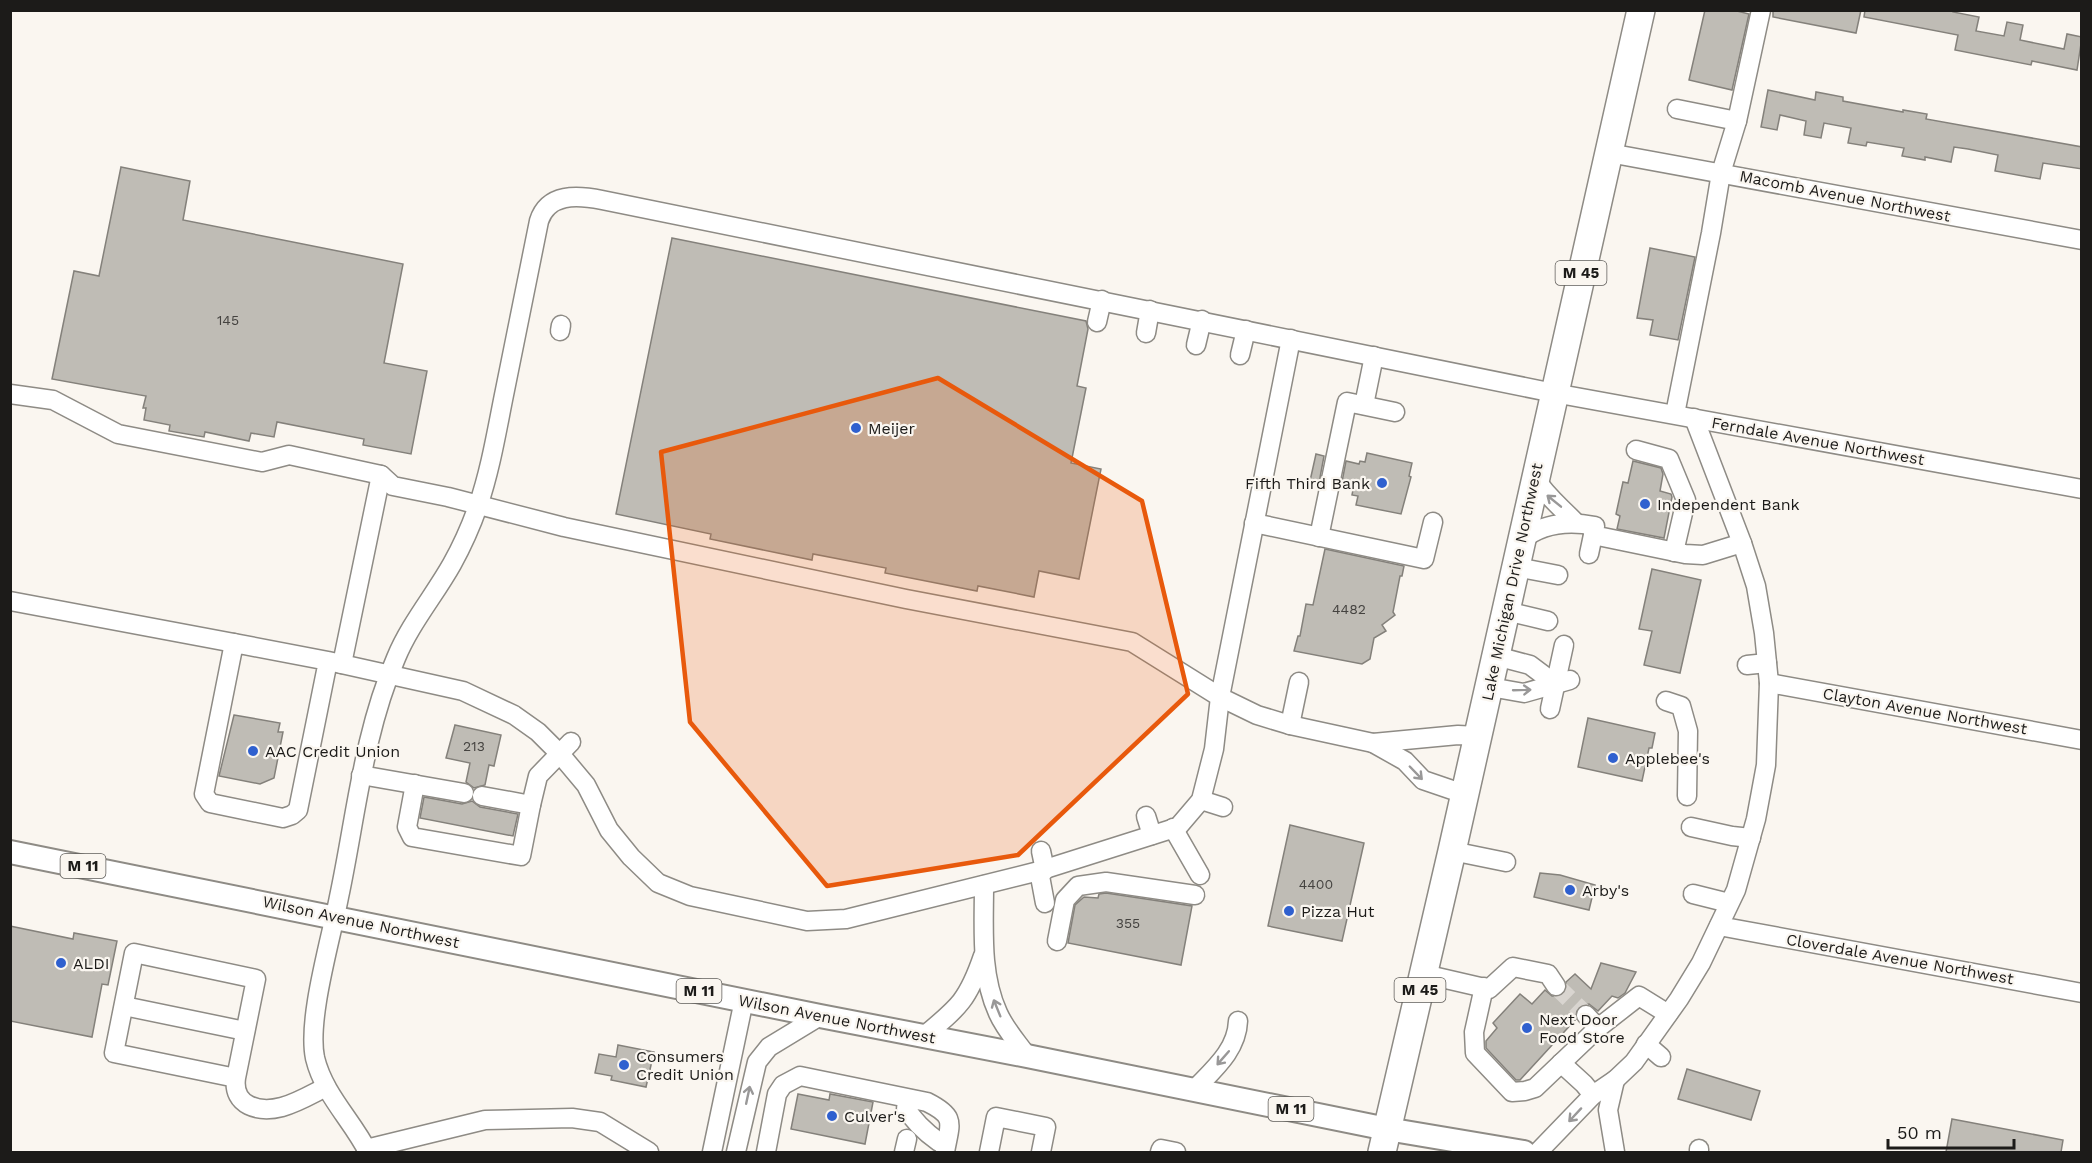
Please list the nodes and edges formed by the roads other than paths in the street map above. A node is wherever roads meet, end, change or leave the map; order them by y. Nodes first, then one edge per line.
1 (1641, 10) edge
2 (1761, 10) edge
3 (1677, 109) dead end
4 (1737, 121) junction
5 (1609, 153) junction
6 (1721, 173) junction
7 (2082, 240) edge
8 (1102, 300) junction
9 (1150, 310) junction
10 (1202, 320) junction
11 (1097, 322) dead end
12 (1246, 330) junction
13 (1146, 333) dead end
14 (1291, 339) junction
15 (1196, 345) dead end
16 (1240, 355) dead end
17 (1374, 356) junction
18 (1554, 393) junction
19 (10, 394) edge
20 (1364, 405) junction
21 (1395, 412) dead end
22 (1675, 414) junction
23 (1694, 418) junction
24 (1636, 450) dead end
25 (381, 475) junction
26 (1535, 478) junction
27 (2082, 489) edge
28 (478, 505) junction
29 (1433, 522) dead end
30 (1575, 522) junction
31 (1254, 523) junction
32 (1596, 524) junction
33 (1310, 539) junction
34 (1742, 543) junction
35 (1674, 552) junction
36 (1518, 554) junction
37 (1589, 554) dead end
38 (1558, 575) dead end
39 (10, 600) edge
40 (1506, 611) junction
41 (1548, 621) dead end
42 (234, 643) junction
43 (1564, 645) dead end
44 (1496, 656) junction
45 (335, 662) junction
46 (1767, 663) junction
47 (1747, 665) dead end
48 (389, 674) junction
49 (1299, 682) dead end
50 (1562, 682) junction
51 (1769, 683) junction
52 (1490, 687) junction
53 (1220, 698) junction
54 (1666, 701) dead end
55 (1550, 709) dead end
56 (1290, 725) junction
57 (1478, 736) junction
58 (2082, 740) edge
59 (1373, 742) junction
60 (565, 748) junction
61 (361, 775) junction
62 (415, 784) junction
63 (464, 793) dead end
64 (1464, 794) junction
65 (483, 796) dead end
66 (1687, 796) dead end
67 (1201, 800) junction
68 (609, 804) dead end
69 (531, 805) junction
70 (1222, 807) dead end
71 (1146, 816) dead end
72 (606, 823) junction
73 (1691, 827) dead end
74 (1173, 828) junction
75 (1152, 835) junction
76 (1750, 838) junction
77 (1041, 851) dead end
78 (1452, 851) junction
79 (10, 852) edge
80 (1506, 862) dead end
81 (1042, 870) junction
82 (1200, 875) dead end
83 (984, 885) junction
84 (1693, 894) dead end
85 (1195, 895) dead end
86 (1046, 903) dead end
87 (1729, 903) junction
88 (335, 917) junction
89 (1719, 926) junction
90 (1057, 941) dead end
91 (984, 954) junction
92 (1424, 974) junction
93 (1556, 986) tunnel mouth
94 (1484, 987) junction
95 (2082, 993) edge
96 (744, 1000) junction
97 (124, 1006) junction
98 (1668, 1014) junction
99 (820, 1016) junction
100 (1238, 1021) dead end
101 (245, 1031) junction
102 (924, 1036) junction
103 (1646, 1044) junction
104 (1027, 1056) junction
105 (1660, 1057) dead end
106 (1561, 1063) junction
107 (236, 1078) junction
108 (1615, 1080) junction
109 (326, 1087) junction
110 (1195, 1089) junction
111 (1593, 1095) junction
112 (1385, 1141) edge
113 (940, 1149) edge
114 (367, 1151) edge
115 (649, 1152) edge
116 (712, 1152) edge
117 (736, 1152) edge
118 (766, 1152) edge
119 (778, 1152) edge
120 (988, 1152) edge
121 (1041, 1152) edge
122 (1160, 1152) edge
123 (1176, 1152) edge
124 (1524, 1152) edge
125 (1538, 1152) edge
126 (1615, 1152) edge

1 - 5 highway, Lake Michigan Drive Northwest / M 45
2 - 4 street
3 - 4 street
4 - 6 street
5 - 6 street, Macomb Avenue Northwest
5 - 18 highway, Lake Michigan Drive Northwest / M 45
6 - 7 street, Macomb Avenue Northwest
6 - 22 street
8 - 9 street, Ferndale Avenue Northwest
8 - 11 street
8 - 28 street, Ferndale Avenue Northwest
9 - 10 street, Ferndale Avenue Northwest
9 - 13 street
10 - 12 street, Ferndale Avenue Northwest
10 - 15 street
12 - 14 street, Ferndale Avenue Northwest
12 - 16 street
14 - 17 street, Ferndale Avenue Northwest
14 - 31 street
17 - 18 street, Ferndale Avenue Northwest
17 - 20 street
18 - 22 street, Ferndale Avenue Northwest
18 - 26 highway, Lake Michigan Drive Northwest / M 45
19 - 25 street
20 - 21 street
20 - 33 street
22 - 23 street, Ferndale Avenue Northwest
23 - 27 street, Ferndale Avenue Northwest
23 - 34 street
24 - 35 street
25 - 28 street
25 - 45 street
30 -> 26 street
26 - 36 highway, Lake Michigan Drive Northwest / M 45
28 - 48 street
28 - 53 street
29 - 33 street
30 - 32 street
30 - 36 street
31 - 33 street
31 - 53 street
32 - 35 street
32 - 37 street
34 - 35 street
34 - 46 street
36 - 38 street
36 - 40 highway, Lake Michigan Drive Northwest / M 45
39 - 42 street
40 - 41 street
40 - 44 highway, Lake Michigan Drive Northwest / M 45
42 - 45 street
42 - 45 street
43 - 50 street
44 - 50 street
44 - 52 highway, Lake Michigan Drive Northwest / M 45
45 - 48 street
46 - 47 street
46 - 51 street
48 - 60 street
48 - 61 street
49 - 56 street
52 -> 50 street
50 - 55 street
51 - 58 street, Clayton Avenue Northwest
51 - 76 street
52 - 57 highway, Lake Michigan Drive Northwest / M 45
53 - 56 street
53 - 67 street
54 - 66 street
56 - 59 street
57 - 59 street
57 - 64 highway, Lake Michigan Drive Northwest / M 45
59 -> 64 street
60 - 69 street
60 - 72 street
61 - 62 street
61 - 88 street
62 - 63 street
62 - 69 street
64 - 78 highway, Lake Michigan Drive Northwest / M 45
65 - 69 street
67 - 70 street
67 - 74 street
68 - 72 street
71 - 75 street
72 - 83 street
73 - 76 street
74 - 75 street
74 - 82 street
75 - 81 street
76 - 87 street
77 - 81 street
78 - 80 street
78 - 92 highway, Lake Michigan Drive Northwest / M 45
79 - 88 main road, Wilson Avenue Northwest / M 11
81 - 83 street
81 - 86 street
83 - 91 street
84 - 87 street
85 - 90 street
87 - 89 street
88 - 96 main road, Wilson Avenue Northwest / M 11
88 - 109 street
89 - 95 street, Cloverdale Avenue Northwest
89 - 98 street
91 - 102 street
104 -> 91 street
92 - 94 street
92 - 112 highway, Lake Michigan Drive Northwest / M 45
93 - 94 street
94 - 106 street
96 - 99 main road, Wilson Avenue Northwest / M 11
96 - 116 street
97 - 101 street
97 - 101 street
97 - 107 street
98 - 103 street
98 - 106 street
99 - 102 main road, Wilson Avenue Northwest / M 11
117 -> 99 street
100 -> 110 street
101 - 107 street
102 - 104 main road, Wilson Avenue Northwest / M 11
103 - 105 street
103 - 108 street
104 - 110 main road, Wilson Avenue Northwest / M 11
106 - 111 street
107 - 109 street
108 - 111 street
108 - 126 street
109 - 114 street
110 - 112 main road, Wilson Avenue Northwest / M 11
111 -> 125 street
112 - 124 main road, Wilson Avenue Northwest / M 11
113 - 118 street
113 - 119 street
114 - 115 street
120 - 121 street
122 - 123 street

